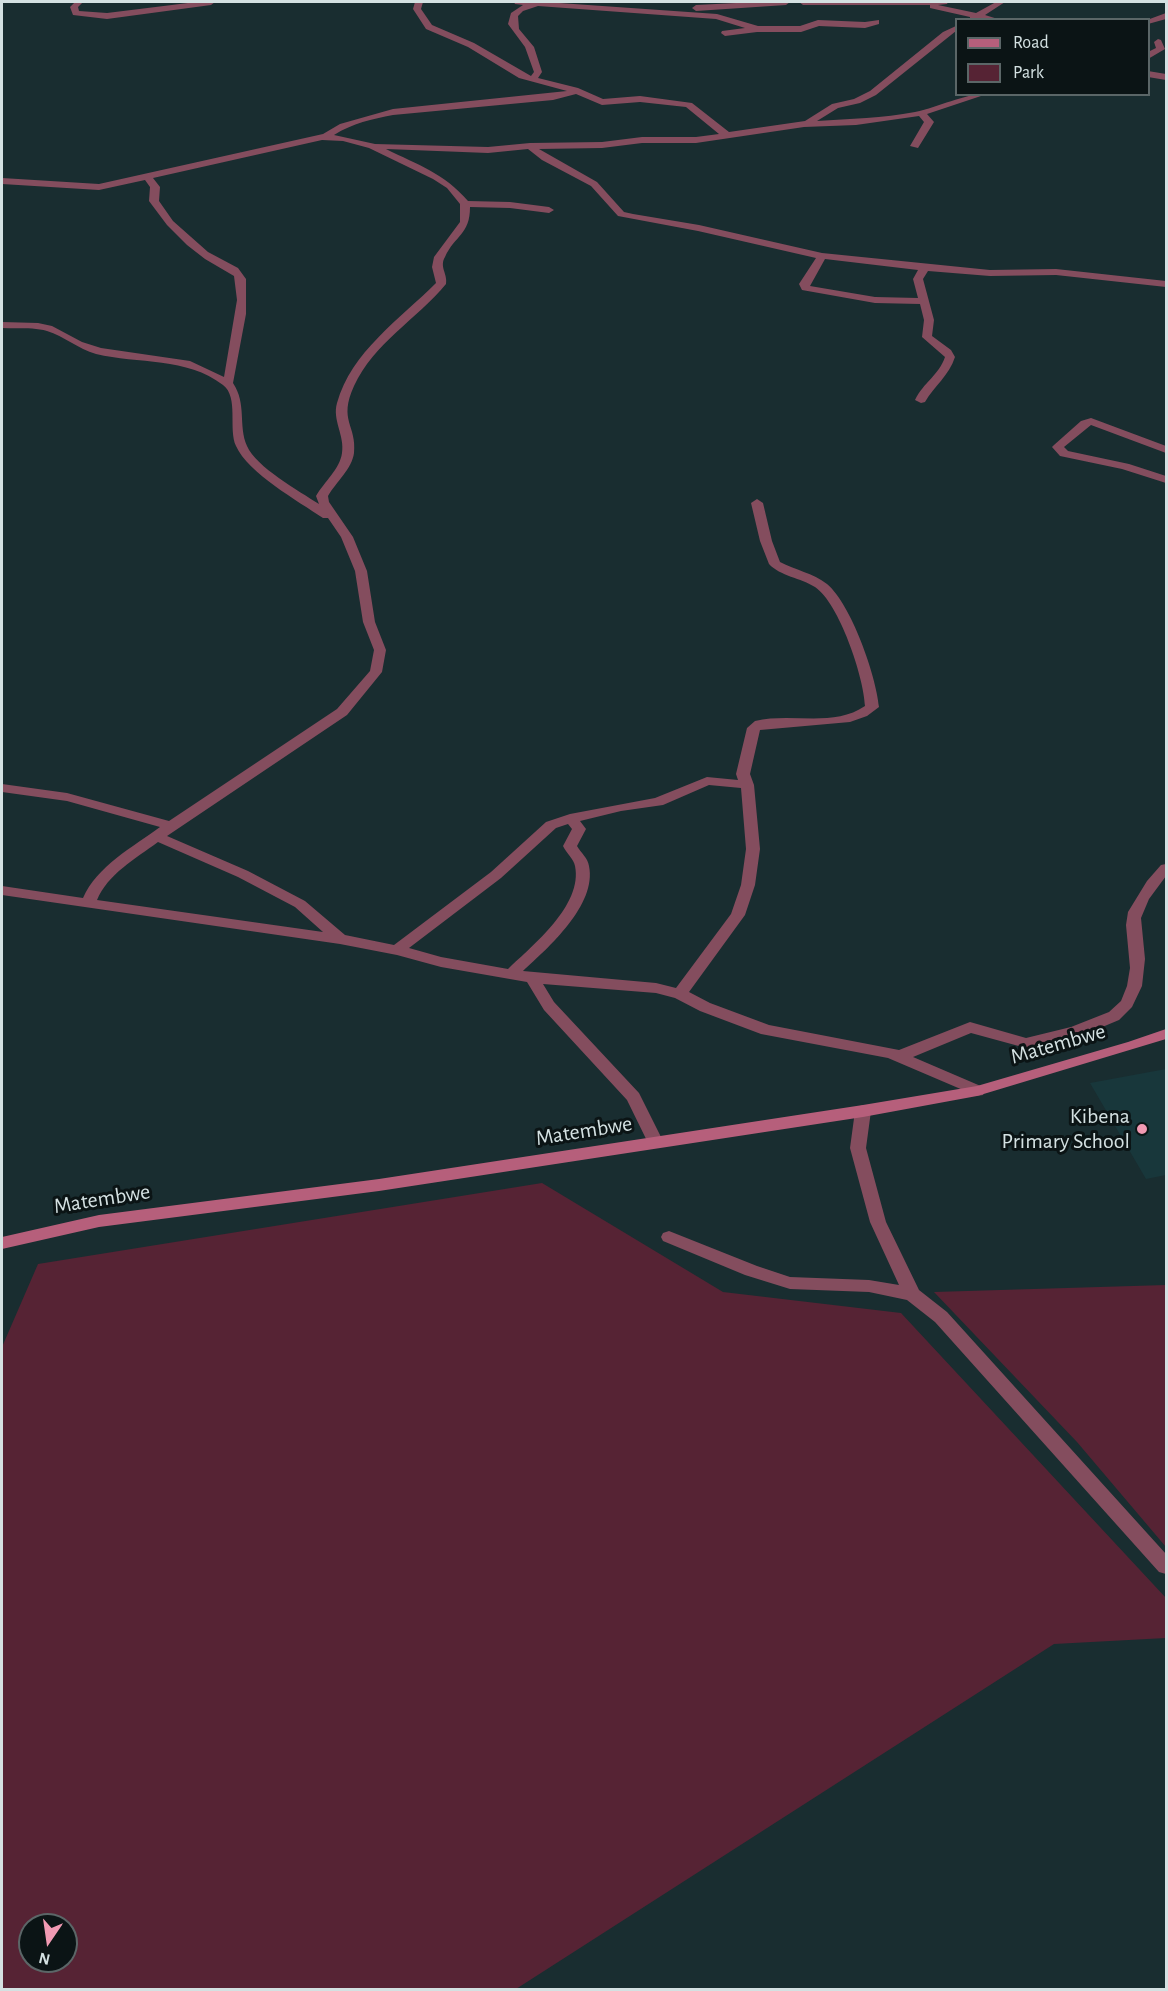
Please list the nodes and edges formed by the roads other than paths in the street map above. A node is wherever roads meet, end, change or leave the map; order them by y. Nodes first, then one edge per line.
1 (79, 2) edge
2 (211, 2) edge
3 (419, 2) edge
4 (518, 2) edge
5 (786, 2) edge
6 (803, 2) edge
7 (828, 2) edge
8 (942, 2) edge
9 (1001, 2) edge
10 (547, 3) edge
11 (909, 3) edge
12 (736, 5) junction
13 (657, 12) junction
14 (1167, 16) edge
15 (717, 17) junction
16 (974, 18) edge
17 (876, 22) dead end
18 (1150, 22) edge
19 (757, 29) junction
20 (955, 29) edge
21 (725, 33) dead end
22 (1150, 74) edge
23 (1167, 77) edge
24 (532, 80) junction
25 (575, 90) junction
26 (976, 96) edge
27 (921, 113) junction
28 (804, 124) junction
29 (728, 135) junction
30 (326, 136) junction
31 (372, 146) junction
32 (530, 146) junction
33 (915, 146) dead end
34 (148, 177) junction
35 (2, 182) edge
36 (465, 204) junction
37 (549, 210) dead end
38 (822, 256) junction
39 (924, 268) junction
40 (1167, 285) edge
41 (924, 300) junction
42 (2, 325) edge
43 (228, 383) junction
44 (921, 400) dead end
45 (1167, 450) edge
46 (1167, 480) edge
47 (757, 502) dead end
48 (340, 525) junction
49 (747, 785) junction
50 (2, 788) edge
51 (570, 818) junction
52 (172, 826) junction
53 (157, 837) junction
54 (1167, 868) edge
55 (2, 891) edge
56 (89, 902) junction
57 (340, 939) junction
58 (397, 950) junction
59 (511, 974) junction
60 (532, 978) junction
61 (680, 994) junction
62 (1167, 1034) edge
63 (900, 1056) junction
64 (977, 1091) junction
65 (863, 1111) junction
66 (656, 1143) junction
67 (669, 1237) dead end
68 (2, 1243) edge
69 (912, 1294) junction
70 (1167, 1566) edge

1 - 2 street
3 - 24 street
4 - 10 street
5 - 12 street
6 - 7 street
7 - 11 street
8 - 11 street
9 - 16 street
10 - 13 street
10 - 24 street
11 - 16 street
12 - 13 street
12 - 15 street
13 - 15 street
14 - 18 street
15 - 19 street
17 - 19 street
19 - 21 street
20 - 28 street
22 - 23 street
24 - 25 street
25 - 29 street
25 - 30 street
26 - 27 street
27 - 28 street
27 - 33 street
28 - 29 street
29 - 32 street
30 - 31 street
30 - 34 street
31 - 32 street
31 - 36 street
32 - 38 street
34 - 35 street
34 - 43 street
36 - 37 street
36 - 48 street
38 - 39 street
38 - 41 street
39 - 40 street
39 - 41 street
41 - 44 street
42 - 43 street
43 - 48 street
45 - 46 street
47 - 49 street
48 - 52 street
49 - 51 street
49 - 61 street
50 - 52 street
51 - 58 street
51 - 59 street
52 - 53 street
53 - 56 street
53 - 57 street
54 - 63 street
55 - 56 street
56 - 57 street
57 - 58 street
58 - 59 street
59 - 60 street
60 - 61 street
60 - 66 street
61 - 63 street
62 - 64 main road, Matembwe
63 - 64 street
64 - 65 main road, Matembwe
65 - 66 main road, Matembwe
65 - 69 street
66 - 68 main road, Matembwe
67 - 69 street
69 - 70 street

